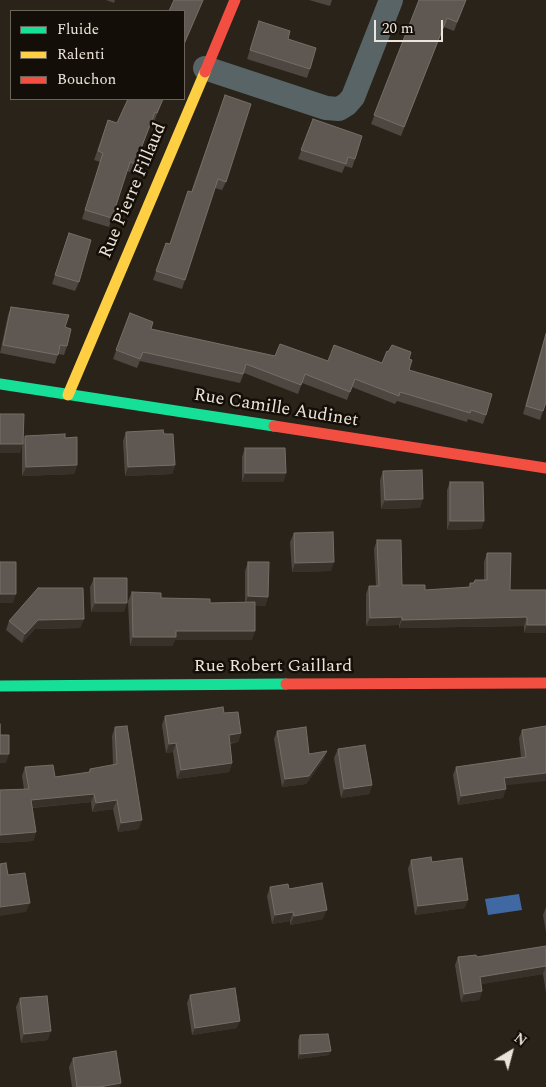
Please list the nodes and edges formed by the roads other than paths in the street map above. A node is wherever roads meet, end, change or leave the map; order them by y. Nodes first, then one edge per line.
1 (235, 0) edge
2 (391, 0) edge
3 (204, 68) junction
4 (0, 384) edge
5 (68, 395) junction
6 (546, 468) edge
7 (546, 683) edge
8 (0, 686) edge

1 - 3 street, Rue Pierre Fillaud
2 - 3 street
3 - 5 street, Rue Pierre Fillaud
4 - 5 street, Rue Camille Audinet
5 - 6 street, Rue Camille Audinet
7 - 8 street, Rue Robert Gaillard

